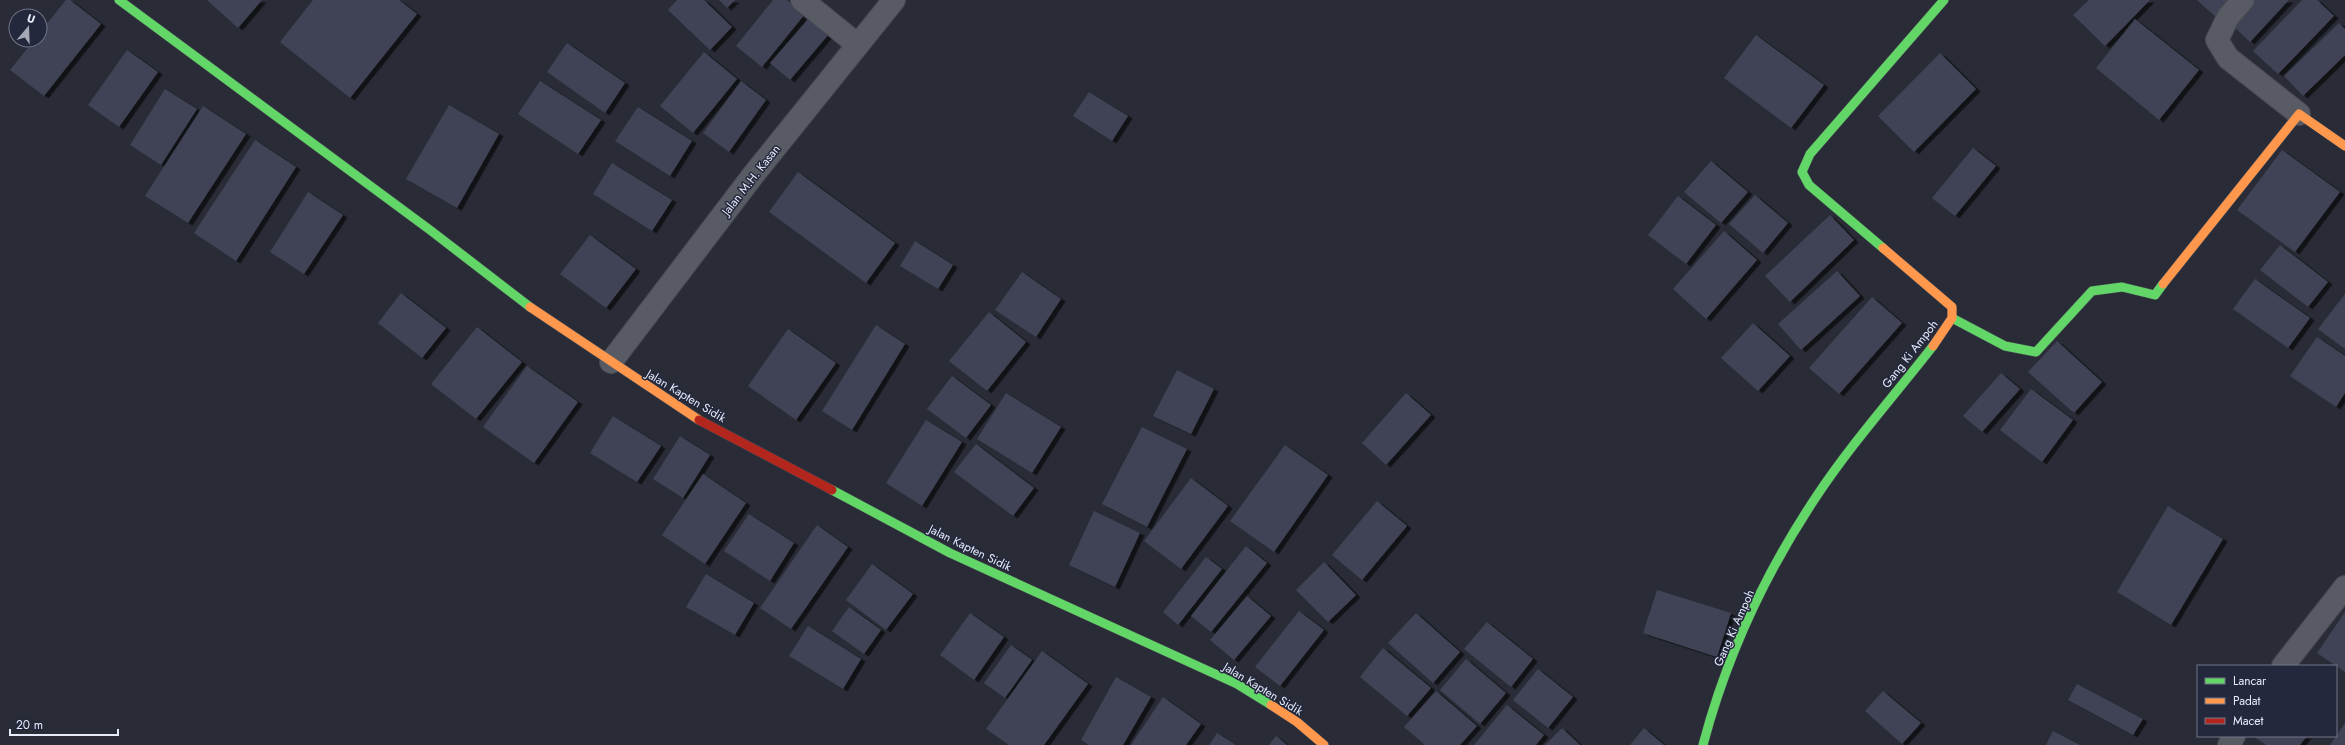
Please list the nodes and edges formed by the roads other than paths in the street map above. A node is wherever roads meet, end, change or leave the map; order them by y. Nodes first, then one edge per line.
1 (119, 0) edge
2 (802, 0) edge
3 (894, 0) edge
4 (1944, 0) edge
5 (2243, 0) edge
6 (858, 45) junction
7 (2299, 114) junction
8 (2345, 146) edge
9 (1952, 318) junction
10 (611, 362) junction
11 (2343, 595) edge
12 (2284, 665) edge
13 (1324, 745) edge
14 (1703, 745) edge

1 - 10 street, Jalan Kapten Sidik
2 - 6 street
3 - 6 street, Jalan M.H. Kasan
4 - 9 street, Gang Ki Ampoh
5 - 7 street
6 - 10 street, Jalan M.H. Kasan
7 - 8 street
7 - 9 street
9 - 14 street, Gang Ki Ampoh
10 - 13 street, Jalan Kapten Sidik
11 - 12 street

